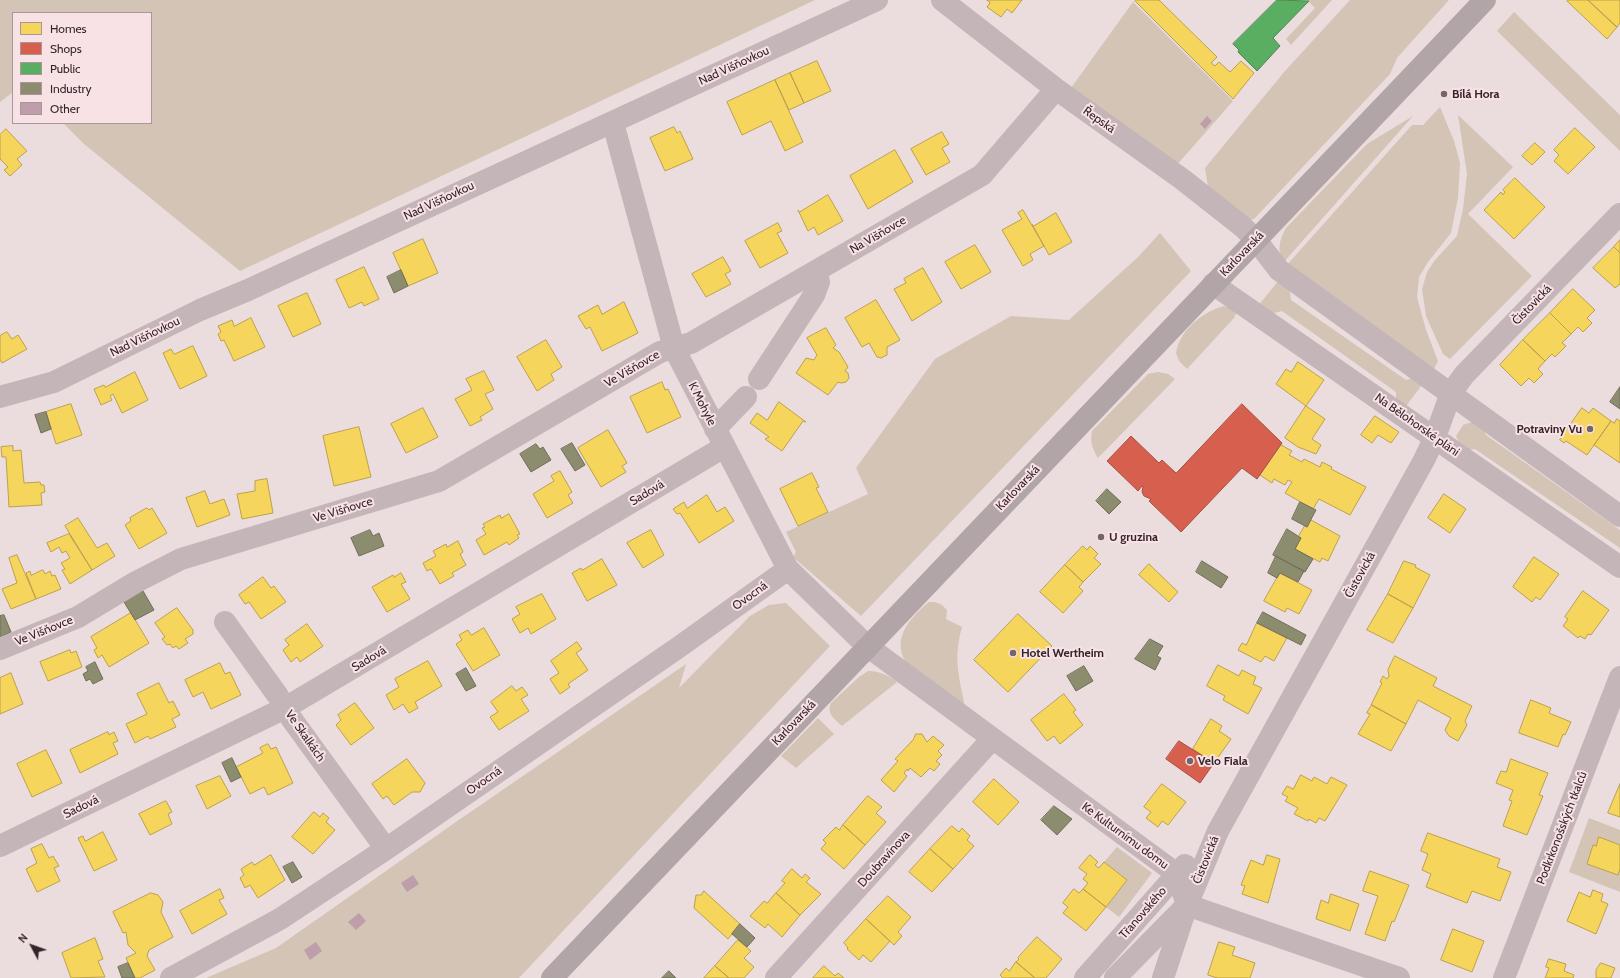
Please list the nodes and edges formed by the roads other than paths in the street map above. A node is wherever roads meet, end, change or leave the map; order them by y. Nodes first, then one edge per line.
1 (877, 0) edge
2 (943, 0) edge
3 (1485, 0) edge
4 (1056, 89) junction
5 (613, 123) junction
6 (1620, 214) edge
7 (1256, 240) junction
8 (816, 271) junction
9 (1213, 284) junction
10 (674, 348) junction
11 (759, 379) dead end
12 (1451, 393) junction
13 (0, 397) edge
14 (746, 397) dead end
15 (1435, 437) junction
16 (720, 438) junction
17 (1620, 516) edge
18 (1620, 567) edge
19 (788, 569) junction
20 (225, 622) dead end
21 (867, 646) junction
22 (0, 649) edge
23 (1620, 678) edge
24 (285, 708) junction
25 (992, 739) junction
26 (1218, 831) junction
27 (0, 846) edge
28 (386, 849) junction
29 (1177, 874) junction
30 (1187, 905) junction
31 (1391, 977) edge
32 (171, 978) edge
33 (552, 978) edge
34 (776, 978) edge
35 (1085, 978) edge
36 (1115, 978) edge
37 (1163, 978) edge
38 (1504, 978) edge

1 - 5 street, Nad Višňovkou
2 - 4 street, Řepská
3 - 7 main road, Karlovarská
4 - 7 street, Řepská
4 - 8 street, Na Višňovce
5 - 10 street, K Mohyle
5 - 13 street, Nad Višňovkou
6 - 12 street, Čistovická
7 - 9 main road, Karlovarská
7 - 12 street
8 - 10 street, Na Višňovce
8 - 11 street
9 - 15 street, Na Bělohorské pláni
9 - 21 main road, Karlovarská
10 - 16 street, K Mohyle
10 - 22 street, Ve Višňovce
12 - 15 street, Čistovická
12 - 17 street
14 - 16 street, Sadová
15 - 18 street, Na Bělohorské pláni
15 - 26 street, Čistovická
16 - 19 street, K Mohyle
16 - 24 street, Sadová
19 - 21 street, K Mohyle
19 - 28 street, Ovocná
20 - 24 street, Ve Skalkách
21 - 25 street, Ke Kulturnímu domu
21 - 33 main road, Karlovarská
23 - 38 street, Podkrkonošských tkalců
24 - 27 street, Sadová
24 - 28 street, Ve Skalkách
25 - 29 street, Ke Kulturnímu domu
25 - 34 street, Doubravínova
26 - 29 street, Třanovského
26 - 30 street, Čistovická
28 - 32 street, Ovocná
29 - 30 street, Ke Kulturnímu domu
29 - 35 street, Třanovského
30 - 31 street
30 - 36 street, Třanovského
30 - 37 street, Čistovická

